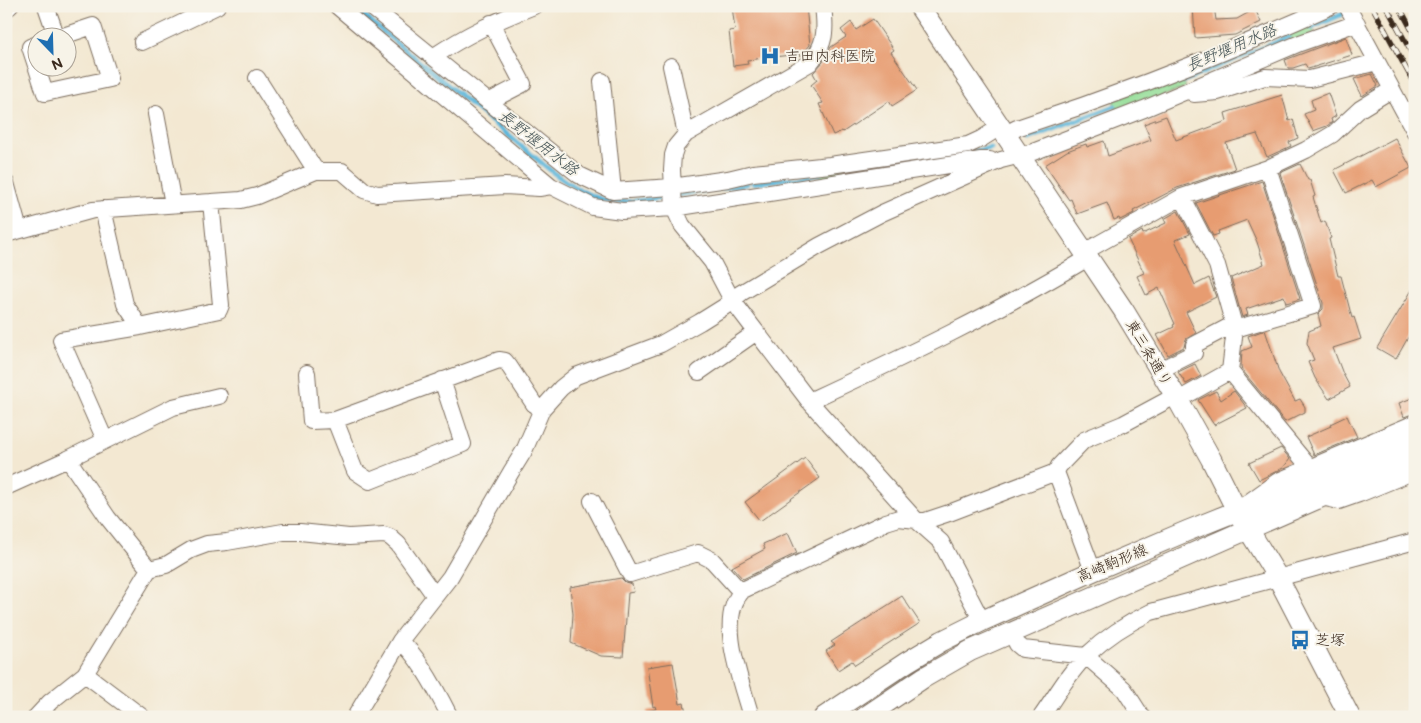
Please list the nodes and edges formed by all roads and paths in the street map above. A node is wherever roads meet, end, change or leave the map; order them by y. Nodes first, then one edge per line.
1 (10, 6) edge
2 (46, 6) edge
3 (217, 6) edge
4 (337, 6) edge
5 (370, 6) edge
6 (534, 6) edge
7 (823, 6) edge
8 (919, 6) edge
9 (1331, 6) edge
10 (6, 9) edge
11 (1300, 12) edge
12 (1353, 16) edge
13 (491, 23) junction
14 (54, 28) edge
15 (78, 31) edge
16 (142, 42) dead end
17 (434, 58) junction
18 (1377, 62) junction
19 (671, 66) dead end
20 (40, 78) edge
21 (257, 78) dead end
22 (602, 81) dead end
23 (1391, 90) junction
24 (1180, 95) junction
25 (488, 102) junction
26 (156, 114) dead end
27 (1003, 130) junction
28 (1415, 132) edge
29 (686, 134) junction
30 (1010, 157) junction
31 (1268, 168) junction
32 (316, 171) junction
33 (6, 183) edge
34 (551, 186) junction
35 (613, 191) junction
36 (673, 196) junction
37 (1182, 198) junction
38 (211, 202) junction
39 (173, 204) junction
40 (103, 209) junction
41 (13, 232) edge
42 (1086, 255) junction
43 (732, 300) junction
44 (140, 327) junction
45 (1234, 327) junction
46 (755, 332) junction
47 (1160, 370) junction
48 (1230, 371) junction
49 (700, 372) dead end
50 (307, 373) dead end
51 (442, 380) junction
52 (219, 396) dead end
53 (1176, 398) junction
54 (809, 401) junction
55 (542, 409) junction
56 (335, 420) junction
57 (1415, 423) edge
58 (105, 440) junction
59 (1415, 440) edge
60 (1415, 456) edge
61 (68, 459) junction
62 (1415, 471) edge
63 (1056, 472) junction
64 (1316, 482) junction
65 (6, 487) edge
66 (592, 501) dead end
67 (1237, 511) junction
68 (916, 520) junction
69 (1247, 529) junction
70 (1415, 541) edge
71 (149, 569) junction
72 (1093, 571) junction
73 (1278, 578) junction
74 (741, 592) junction
75 (435, 596) junction
76 (982, 621) junction
77 (1011, 632) junction
78 (400, 641) junction
79 (1086, 656) junction
80 (85, 674) junction
81 (36, 717) edge
82 (142, 717) edge
83 (355, 717) edge
84 (450, 717) edge
85 (751, 717) edge
86 (824, 717) edge
87 (864, 717) edge
88 (1042, 717) edge
89 (1142, 717) edge
90 (1350, 717) edge

1 - 10 street
2 - 14 street
3 - 16 street
4 - 34 street
5 - 17 street
6 - 13 street
7 - 29 street
8 - 27 main road, 東三条通り
9 - 11 street
11 - 27 street
12 - 18 street
12 - 24 street
13 - 17 street
13 - 25 street
15 - 20 street
17 - 25 street
18 - 23 street
18 - 24 street
19 - 29 street
21 - 32 street
22 - 35 street
23 - 28 street
23 - 31 street
24 - 30 street
25 - 35 street
26 - 39 street
27 - 30 main road, 東三条通り
27 - 36 street
29 - 36 street
30 - 36 street
30 - 42 main road, 東三条通り
30 - 43 street
31 - 37 street
31 - 45 street
32 - 34 street
32 - 38 street
33 - 41 street
34 - 36 street
35 - 36 street
36 - 43 street
37 - 42 street
37 - 45 street
38 - 39 street
38 - 44 street
39 - 40 street
40 - 41 street
40 - 44 street
42 - 47 main road, 東三条通り
42 - 54 street
43 - 46 street
43 - 55 street
44 - 58 street
45 - 47 street
45 - 48 street
46 - 49 street
46 - 54 street
47 - 53 main road, 東三条通り
48 - 53 street
48 - 64 street
50 - 56 street
51 - 55 street
51 - 56 street
51 - 56 street
52 - 58 street
53 - 63 street
53 - 67 main road, 東三条通り
54 - 68 street
55 - 75 street
57 - 64 street
58 - 61 street
59 - 64 main road, 高崎駒形線
60 - 64 main road, 高崎駒形線
61 - 65 street
61 - 71 street
62 - 64 street
63 - 68 street
63 - 72 street
64 - 67 main road, 高崎駒形線
64 - 69 main road, 高崎駒形線
66 - 74 street
67 - 69 main road, 東三条通り
67 - 72 main road, 高崎駒形線
68 - 74 street
68 - 76 street
69 - 73 main road, 東三条通り
69 - 77 main road, 高崎駒形線
70 - 73 street
71 - 75 street
71 - 80 street
72 - 76 main road, 高崎駒形線
73 - 79 street
73 - 90 main road, 東三条通り
74 - 85 street
75 - 78 street
76 - 86 main road, 高崎駒形線
77 - 79 street
77 - 87 main road, 高崎駒形線
78 - 83 street
78 - 84 street
79 - 88 street
79 - 89 street
80 - 81 street
80 - 82 street

